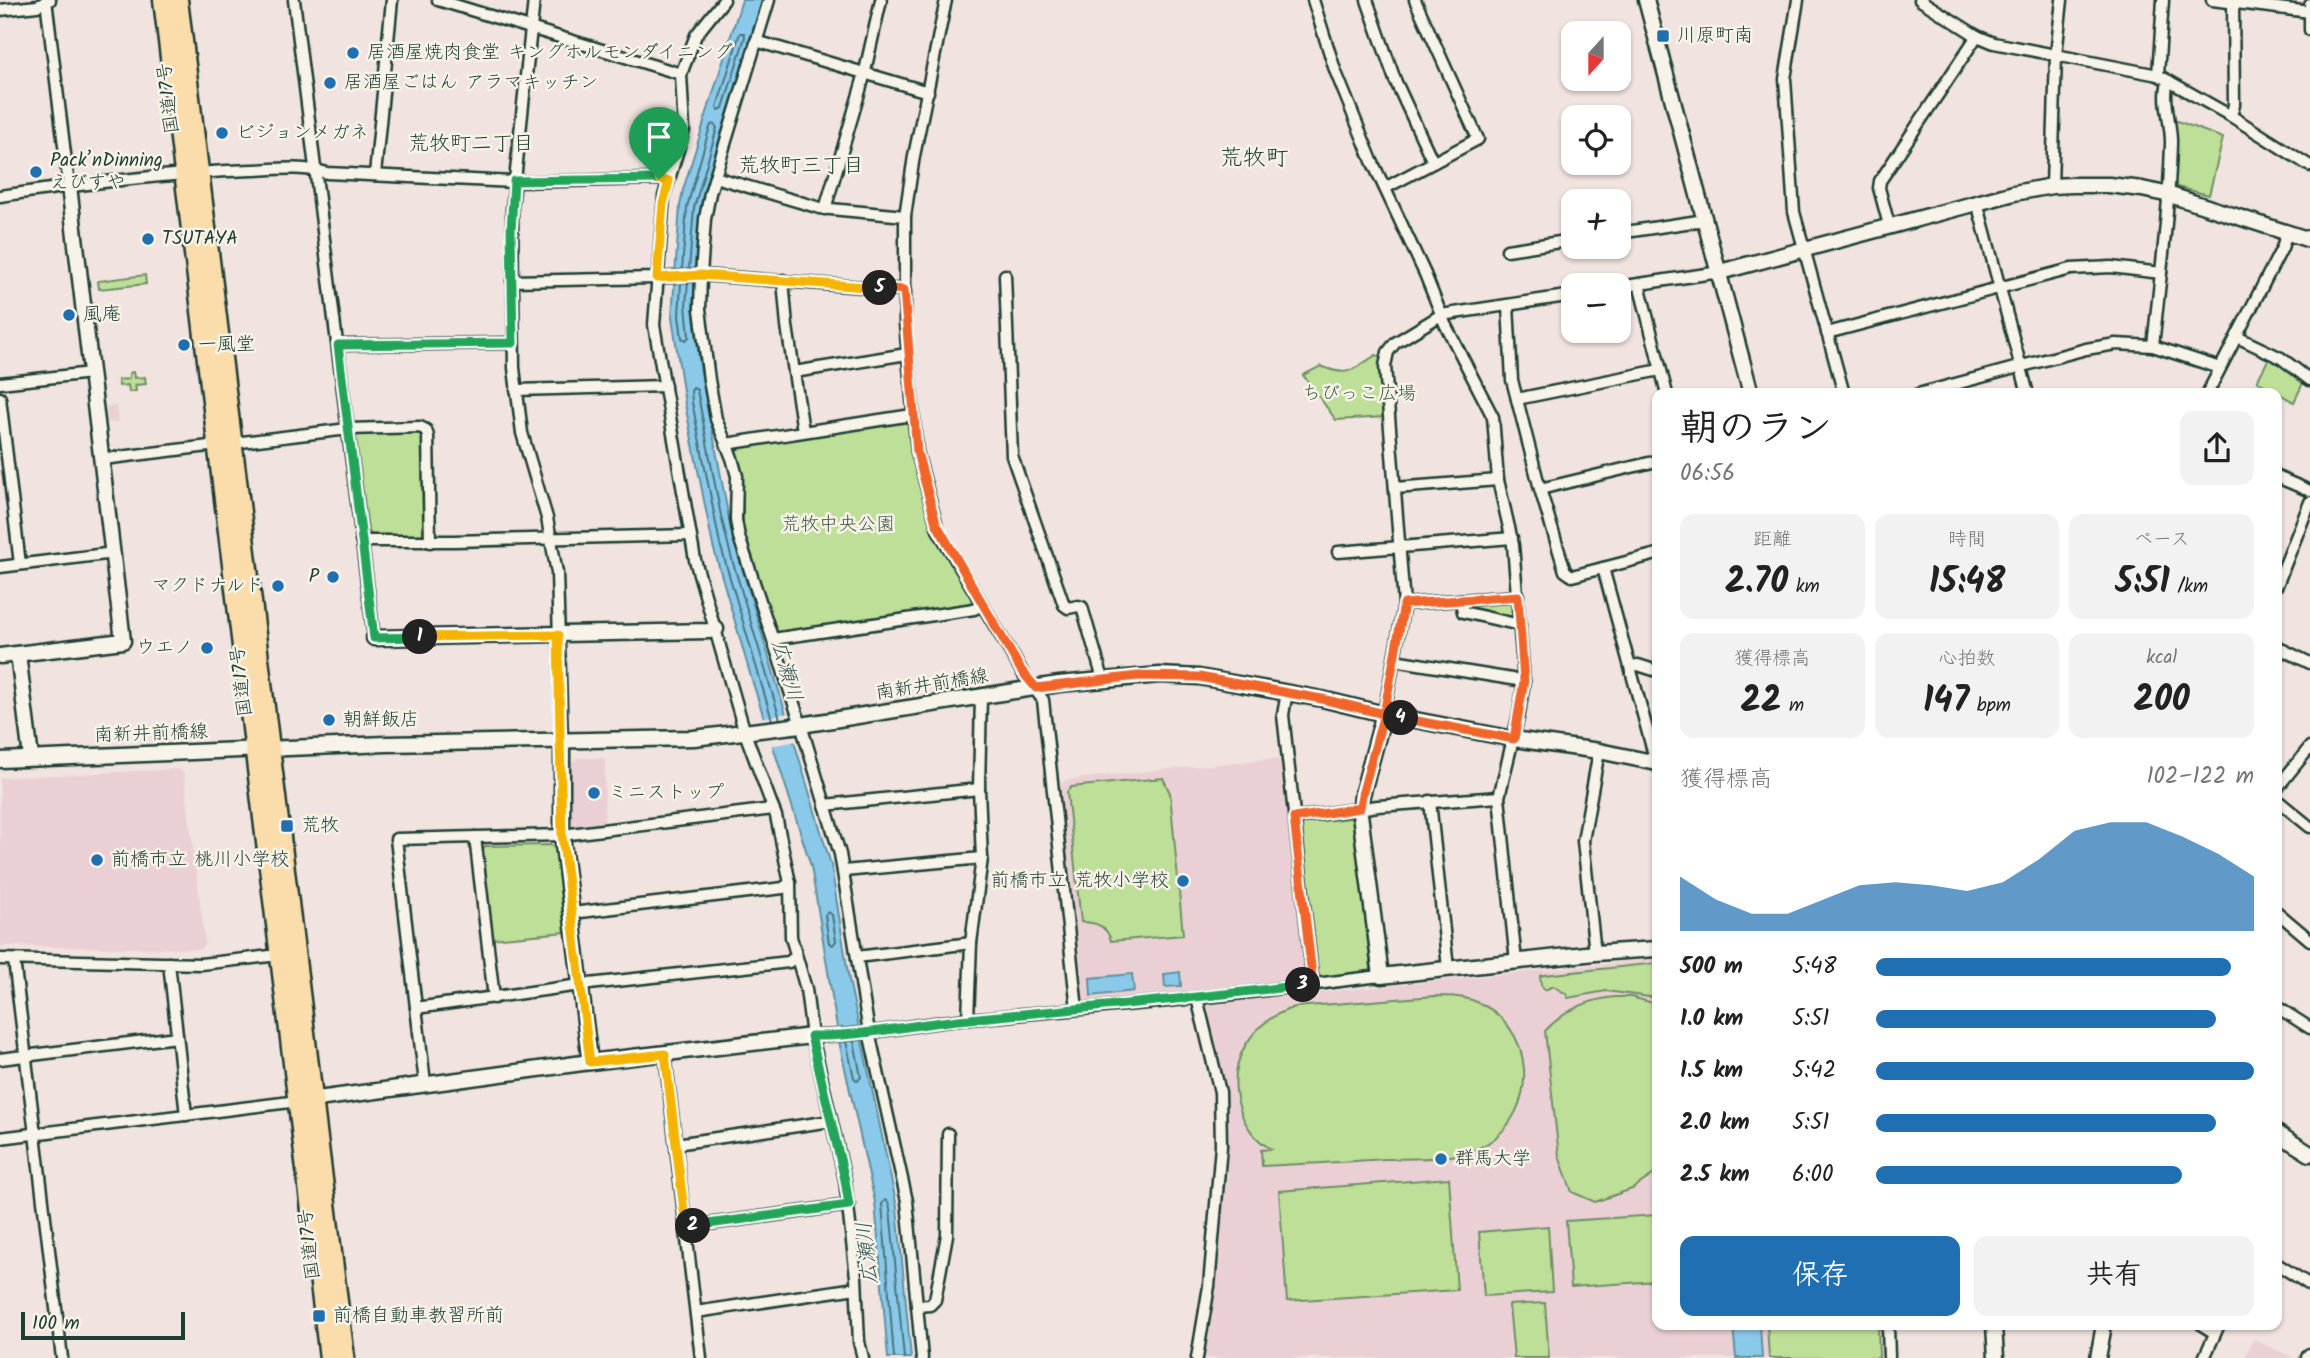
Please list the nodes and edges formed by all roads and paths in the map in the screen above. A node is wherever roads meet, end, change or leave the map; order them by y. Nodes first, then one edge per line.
1 (46, 0) edge
2 (53, 0) edge
3 (163, 0) edge
4 (178, 0) edge
5 (295, 0) edge
6 (392, 0) edge
7 (438, 0) edge
8 (534, 0) edge
9 (724, 0) edge
10 (769, 0) edge
11 (881, 0) edge
12 (946, 0) edge
13 (1312, 0) edge
14 (1367, 0) edge
15 (1415, 0) edge
16 (1646, 0) edge
17 (1798, 0) edge
18 (1920, 0) edge
19 (2062, 0) edge
20 (2163, 0) edge
21 (2213, 0) edge
22 (2232, 1) edge
23 (2310, 5) edge
24 (0, 10) edge
25 (2310, 12) edge
26 (531, 28) junction
27 (2310, 30) edge
28 (1977, 36) junction
29 (757, 41) junction
30 (2056, 55) junction
31 (681, 74) junction
32 (864, 74) junction
33 (2158, 75) junction
34 (2169, 81) junction
35 (928, 92) junction
36 (2231, 116) junction
37 (1433, 162) junction
38 (2310, 166) edge
39 (315, 169) junction
40 (191, 173) junction
41 (374, 175) junction
42 (715, 177) junction
43 (514, 181) junction
44 (669, 181) junction
45 (69, 186) junction
46 (2052, 186) junction
47 (1385, 188) junction
48 (2170, 195) junction
49 (0, 196) edge
50 (1977, 202) junction
51 (825, 209) junction
52 (905, 216) junction
53 (1705, 220) junction
54 (1889, 225) junction
55 (1631, 231) edge
56 (2287, 232) junction
57 (2310, 240) edge
58 (1561, 242) edge
59 (1805, 248) junction
60 (1507, 250) dead end
61 (1720, 272) junction
62 (2161, 273) junction
63 (701, 275) junction
64 (1005, 275) dead end
65 (657, 278) junction
66 (783, 280) junction
67 (512, 281) junction
68 (1639, 284) junction
69 (1631, 285) edge
70 (1999, 287) junction
71 (904, 290) junction
72 (1561, 297) edge
73 (1508, 305) junction
74 (1441, 315) junction
75 (1827, 333) junction
76 (2237, 337) junction
77 (513, 343) junction
78 (338, 345) junction
79 (2153, 346) junction
80 (907, 354) junction
81 (2020, 366) junction
82 (2220, 368) junction
83 (1660, 370) junction
84 (794, 372) junction
85 (91, 373) junction
86 (2310, 380) edge
87 (0, 383) edge
88 (665, 386) junction
89 (1665, 388) edge
90 (1749, 388) edge
91 (1842, 388) edge
92 (1940, 388) edge
93 (2026, 388) edge
94 (2210, 388) edge
95 (516, 390) junction
96 (0, 398) edge
97 (1517, 399) junction
98 (912, 415) junction
99 (348, 429) junction
100 (803, 431) junction
101 (3, 442) edge
102 (224, 443) junction
103 (726, 444) junction
104 (103, 459) junction
105 (1652, 462) edge
106 (2282, 479) edge
107 (1497, 480) junction
108 (1395, 488) junction
109 (1540, 489) junction
110 (2310, 491) edge
111 (2310, 502) edge
112 (690, 535) junction
113 (1512, 538) junction
114 (551, 539) junction
115 (361, 541) junction
116 (430, 542) junction
117 (1399, 549) junction
118 (1338, 552) dead end
119 (114, 553) junction
120 (1652, 555) edge
121 (20, 565) junction
122 (0, 567) edge
123 (1603, 568) junction
124 (2282, 572) edge
125 (1518, 596) junction
126 (1461, 600) junction
127 (1404, 604) junction
128 (982, 606) junction
129 (1520, 625) junction
130 (716, 629) junction
131 (558, 635) junction
132 (374, 638) joint
133 (773, 639) junction
134 (2282, 649) edge
135 (18, 654) junction
136 (0, 656) edge
137 (1394, 660) junction
138 (2310, 662) edge
139 (1630, 666) junction
140 (1652, 669) edge
141 (1104, 679) junction
142 (1524, 681) junction
143 (1036, 688) junction
144 (1287, 692) junction
145 (981, 696) junction
146 (1384, 714) junction
147 (797, 725) junction
148 (746, 733) junction
149 (1514, 739) junction
150 (562, 741) junction
151 (1652, 746) edge
152 (2310, 747) edge
153 (263, 749) junction
154 (1599, 751) junction
155 (31, 758) junction
156 (0, 760) edge
157 (1652, 763) edge
158 (2282, 782) edge
159 (979, 789) junction
160 (1499, 797) junction
161 (1430, 801) junction
162 (2282, 804) edge
163 (825, 805) junction
164 (1360, 808) junction
165 (773, 809) junction
166 (1294, 818) junction
167 (2310, 827) edge
168 (562, 835) junction
169 (475, 837) junction
170 (982, 858) junction
171 (844, 871) junction
172 (790, 883) junction
173 (572, 914) junction
174 (2282, 916) edge
175 (2310, 940) edge
176 (971, 943) junction
177 (1652, 949) edge
178 (1595, 953) junction
179 (279, 955) junction
180 (796, 956) junction
181 (858, 957) junction
182 (0, 959) edge
183 (14, 960) junction
184 (169, 962) junction
185 (1516, 962) junction
186 (1448, 968) junction
187 (1381, 976) junction
188 (1313, 984) junction
189 (580, 985) junction
190 (494, 998) junction
191 (1197, 998) junction
192 (416, 1008) junction
193 (1077, 1009) junction
194 (2282, 1010) edge
195 (968, 1019) junction
196 (2310, 1028) edge
197 (867, 1032) junction
198 (811, 1036) junction
199 (177, 1037) junction
200 (665, 1054) junction
201 (24, 1056) junction
202 (0, 1059) edge
203 (590, 1062) junction
204 (425, 1083) junction
205 (306, 1100) junction
206 (186, 1115) junction
207 (831, 1121) junction
208 (948, 1134) dead end
209 (34, 1135) junction
210 (2282, 1136) edge
211 (0, 1138) edge
212 (676, 1144) junction
213 (2310, 1154) edge
214 (849, 1205) junction
215 (686, 1227) junction
216 (2282, 1267) edge
217 (2310, 1284) edge
218 (856, 1288) junction
219 (917, 1306) junction
220 (696, 1312) junction
221 (1888, 1330) edge
222 (1994, 1330) edge
223 (2103, 1330) edge
224 (2217, 1330) edge
225 (62, 1358) edge
226 (329, 1358) edge
227 (345, 1358) edge
228 (701, 1358) edge
229 (863, 1358) edge
230 (922, 1358) edge
231 (1197, 1358) edge
232 (1889, 1358) edge
233 (1996, 1358) edge
234 (2098, 1358) edge
235 (2204, 1358) edge

1 - 2 street
1 - 24 street
1 - 45 street
3 - 40 highway, 国道17号
4 - 40 highway, 国道17号
5 - 39 street
6 - 41 street
7 - 26 street
8 - 26 street
9 - 31 street
10 - 29 street
11 - 32 street
12 - 35 street
13 - 47 street
14 - 37 street
15 - 37 street
16 - 53 street
17 - 59 street
18 - 28 street
19 - 30 street
20 - 33 street
21 - 22 street
22 - 25 street
22 - 36 street
23 - 25 street
25 - 27 street
26 - 31 street
26 - 43 street
28 - 30 street
28 - 54 street
29 - 32 street
29 - 42 street
30 - 33 street
30 - 46 street
31 - 44 street
32 - 35 street
32 - 51 street
33 - 34 street
34 - 36 street
34 - 48 street
35 - 52 street
36 - 38 street
37 - 47 street
39 - 40 street
39 - 41 street
39 - 78 street
40 - 45 street
40 - 102 highway, 国道17号
41 - 43 street
42 - 51 street
42 - 63 street
43 - 44 street
43 - 67 street
44 - 65 street
45 - 49 street
45 - 85 street
46 - 48 street
46 - 50 street
47 - 74 street
48 - 56 street
48 - 62 street
50 - 54 street
50 - 70 street
51 - 52 street
52 - 71 street
53 - 55 street
53 - 61 street
54 - 59 street
56 - 57 street
56 - 76 street
58 - 60 street
59 - 61 street
59 - 75 street
61 - 68 street
61 - 90 street
62 - 70 street
62 - 79 street
63 - 65 street
63 - 66 street
63 - 103 street
64 - 141 street
65 - 67 street
65 - 88 street
66 - 71 street
66 - 84 street
67 - 77 street
68 - 69 street
68 - 83 street
70 - 75 street
70 - 81 street
71 - 80 street
72 - 73 street
73 - 74 street
73 - 97 street
74 - 107 street
74 - 108 street
75 - 91 street
76 - 82 street
76 - 86 street
77 - 78 street
77 - 95 street
78 - 99 street
79 - 81 street
79 - 82 street
80 - 84 street
80 - 98 street
81 - 92 street
81 - 93 street
82 - 94 street
83 - 89 street
83 - 97 street
84 - 100 street
85 - 87 street
85 - 104 street
88 - 95 street
88 - 112 street
95 - 114 street
96 - 101 street
97 - 109 street
98 - 100 street
98 - 128 street
99 - 102 street
99 - 115 street
99 - 116 street
100 - 103 street
101 - 121 street
102 - 104 street
102 - 153 highway, 国道17号
103 - 133 street
104 - 119 street
105 - 109 street
106 - 110 street
107 - 108 street
107 - 113 street
108 - 117 street
109 - 123 street
111 - 124 street
112 - 114 street
112 - 130 street
113 - 117 street
113 - 125 street
114 - 116 street
114 - 131 street
115 - 116 street
115 - 132 street
117 - 118 street
117 - 127 street
119 - 121 street
119 - 135 street
120 - 123 street
121 - 122 street
123 - 139 street
125 - 126 street
125 - 129 street
126 - 127 street
126 - 129 street
127 - 137 street
128 - 133 street
128 - 143 street
129 - 142 street
130 - 131 street
130 - 148 street
131 - 132 street
131 - 150 street
133 - 147 street
134 - 138 street
135 - 136 street
135 - 155 street
137 - 142 street
137 - 146 street
139 - 140 street
139 - 151 street
141 - 143 street, 南新井前橋線
141 - 144 street, 南新井前橋線
142 - 149 street
143 - 145 street, 南新井前橋線
143 - 193 street
144 - 146 street, 南新井前橋線
144 - 166 street
145 - 147 street, 南新井前橋線
145 - 159 street
146 - 149 street, 南新井前橋線
146 - 164 street
147 - 148 street, 南新井前橋線
147 - 163 street
148 - 150 street, 南新井前橋線
148 - 165 street
149 - 154 street, 南新井前橋線
149 - 160 street
150 - 153 street, 南新井前橋線
150 - 168 street
152 - 158 street
153 - 155 street, 南新井前橋線
153 - 179 highway, 国道17号
153 - 205 highway, 国道17号
154 - 157 street, 南新井前橋線
154 - 178 street
155 - 156 street, 南新井前橋線
159 - 163 street
159 - 170 street
160 - 161 street
160 - 185 street
161 - 164 street
161 - 186 street
162 - 167 street
163 - 171 street
164 - 166 street
164 - 187 street
165 - 168 street
165 - 172 street
166 - 188 street
168 - 169 street
168 - 173 street
169 - 190 street
169 - 192 street
170 - 171 street
170 - 176 street
171 - 181 street
172 - 173 street
172 - 180 street
173 - 189 street
174 - 175 street
176 - 181 street
176 - 195 street
177 - 178 street
178 - 185 street
179 - 184 street
179 - 205 highway, 国道17号
180 - 189 street
180 - 198 street
181 - 197 street
182 - 183 street
183 - 184 street
183 - 201 street
184 - 199 street
185 - 186 street
186 - 187 street
187 - 188 street
188 - 191 street
189 - 190 street
189 - 203 street
190 - 192 street
191 - 193 street
191 - 231 street
192 - 204 street
193 - 195 street
194 - 196 street
195 - 197 street
197 - 198 street
197 - 219 street
198 - 200 street
198 - 207 street
199 - 201 street
199 - 206 street
200 - 203 street
200 - 212 street
201 - 202 street
201 - 209 street
203 - 204 street
204 - 205 street
205 - 206 street
205 - 226 highway, 国道17号
205 - 227 highway, 国道17号
206 - 209 street
207 - 212 street
207 - 214 street
208 - 219 street
209 - 211 street
209 - 225 street
210 - 213 street
212 - 215 street
214 - 215 street
214 - 218 street
215 - 220 street
216 - 217 street
218 - 220 street
218 - 229 street
219 - 230 street
220 - 228 street
221 - 232 street
222 - 233 street
223 - 234 street
224 - 235 street

